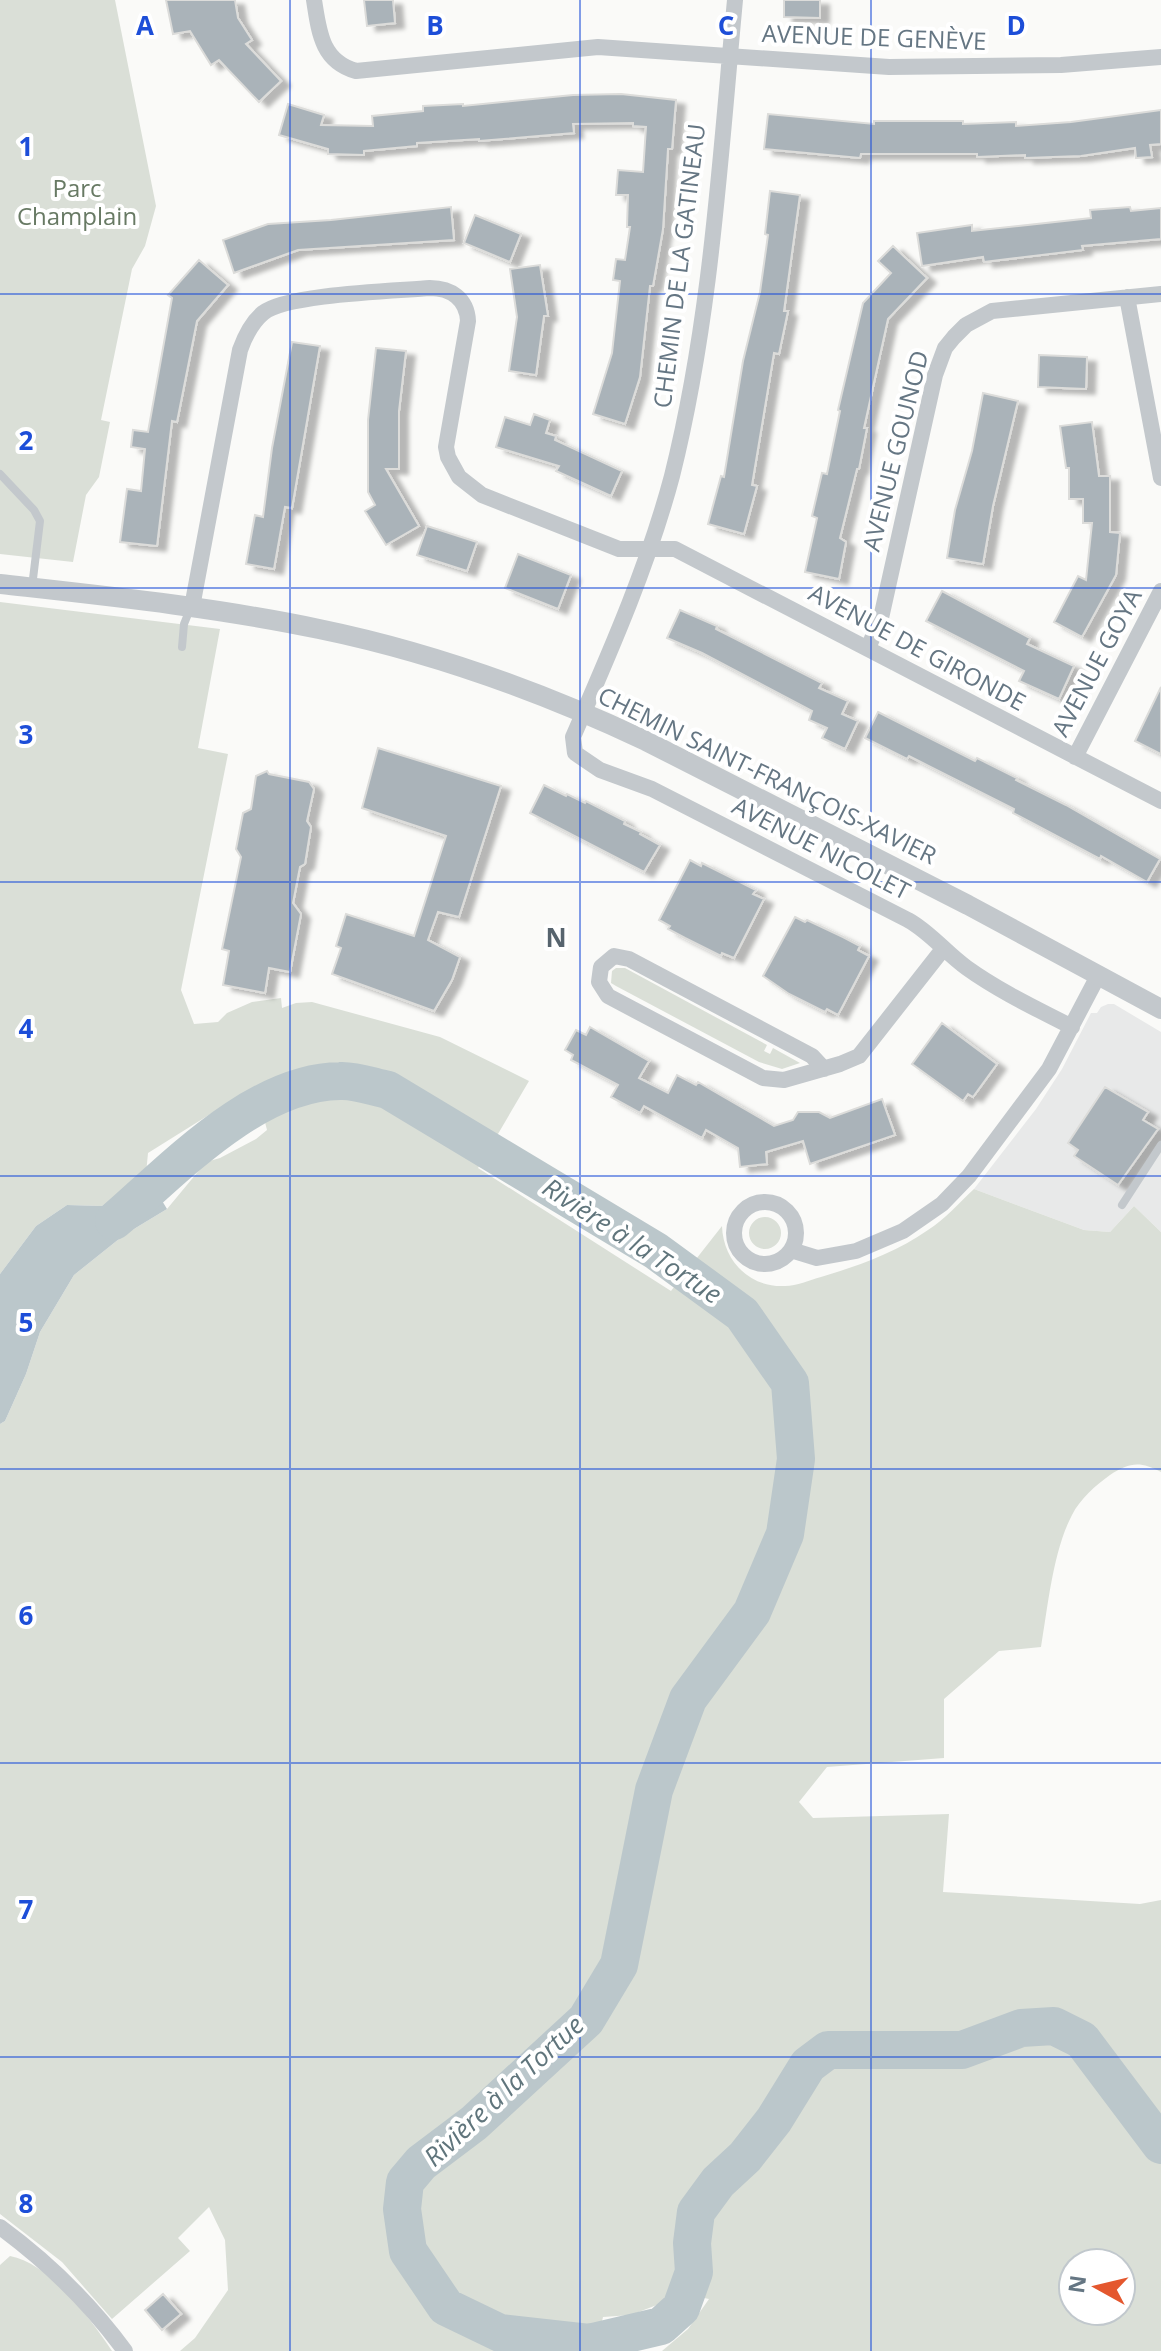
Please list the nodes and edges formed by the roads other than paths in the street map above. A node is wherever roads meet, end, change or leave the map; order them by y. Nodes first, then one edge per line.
1 (314, 0) edge
2 (735, 0) edge
3 (730, 57) junction
4 (1161, 57) edge
5 (1161, 294) edge
6 (1127, 297) junction
7 (0, 474) edge
8 (1161, 478) edge
9 (649, 549) junction
10 (0, 584) edge
11 (32, 587) junction
12 (1161, 591) edge
13 (192, 607) junction
14 (182, 647) dead end
15 (868, 648) junction
16 (584, 713) junction
17 (1075, 757) junction
18 (1161, 801) edge
19 (943, 949) junction
20 (1099, 974) junction
21 (1161, 1009) edge
22 (1072, 1027) junction
23 (824, 1069) junction
24 (1161, 1145) edge
25 (1122, 1205) dead end
26 (791, 1250) dead end
27 (0, 2227) edge
28 (125, 2351) edge

1 - 3 street, AVENUE DE GENÈVE
2 - 3 street, CHEMIN DE LA GATINEAU
3 - 4 street, AVENUE DE GENÈVE
3 - 9 street, CHEMIN DE LA GATINEAU
5 - 6 street, AVENUE GOUNOD
6 - 8 street
6 - 15 street, AVENUE GOUNOD
7 - 11 lane
9 - 13 street, AVENUE DE GIRONDE
9 - 15 street, AVENUE DE GIRONDE
9 - 16 street, CHEMIN DE LA GATINEAU
10 - 11 street, CHEMIN SAINT-FRANÇOIS-XAVIER
11 - 13 street, CHEMIN SAINT-FRANÇOIS-XAVIER
12 - 17 street, AVENUE GOYA
13 - 14 lane
13 - 16 street, CHEMIN SAINT-FRANÇOIS-XAVIER
15 - 17 street, AVENUE DE GIRONDE
16 - 19 street, AVENUE NICOLET
16 - 20 street, CHEMIN SAINT-FRANÇOIS-XAVIER
17 - 18 street, AVENUE DE GIRONDE
19 - 22 street, AVENUE NICOLET
19 - 23 street
20 - 21 street, CHEMIN SAINT-FRANÇOIS-XAVIER
20 - 22 street
22 - 26 street
23 - 23 street
24 - 25 lane
27 - 28 street

